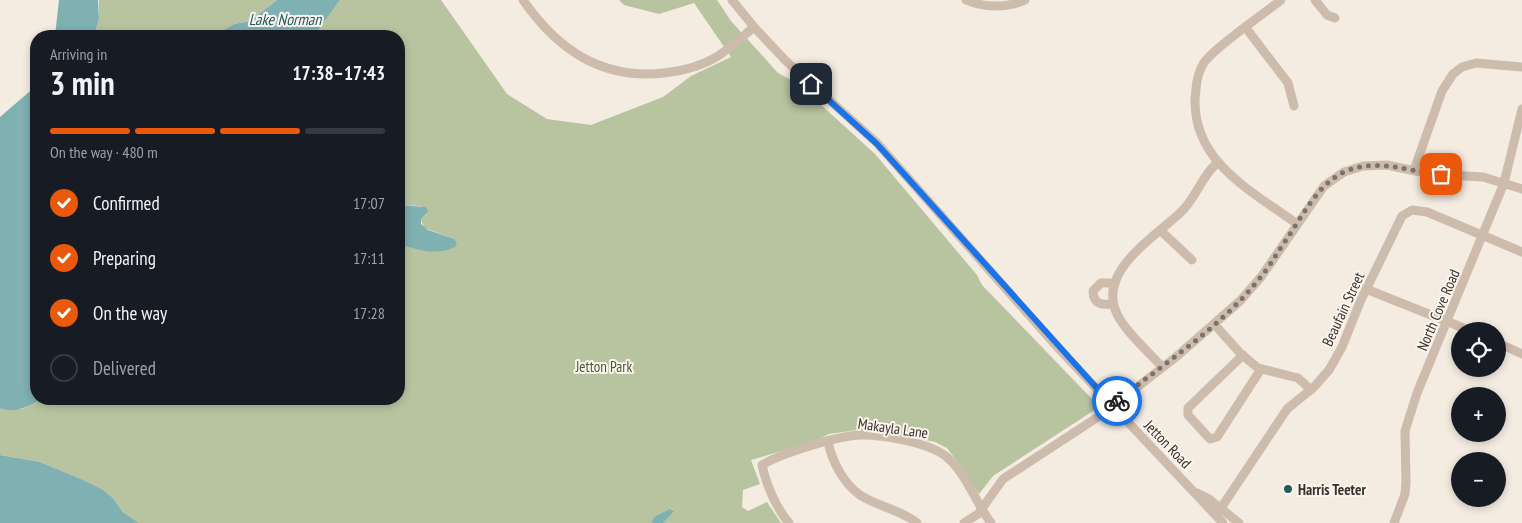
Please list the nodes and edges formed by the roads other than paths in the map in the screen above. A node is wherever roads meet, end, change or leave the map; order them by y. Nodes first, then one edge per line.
1 (523, 0) edge
2 (732, 0) edge
3 (966, 0) edge
4 (1025, 0) edge
5 (1281, 0) edge
6 (1315, 0) edge
7 (1335, 18) dead end
8 (754, 27) junction
9 (1246, 28) junction
10 (1522, 67) edge
11 (1294, 106) dead end
12 (1522, 109) edge
13 (1217, 163) junction
14 (1414, 170) junction
15 (1504, 183) junction
16 (1522, 189) edge
17 (1297, 224) junction
18 (1162, 231) junction
19 (1482, 237) junction
20 (1522, 252) edge
21 (1192, 260) dead end
22 (1115, 283) junction
23 (1366, 289) junction
24 (1113, 304) junction
25 (1448, 321) junction
26 (1451, 322) edge
27 (1214, 324) junction
28 (1506, 347) edge
29 (1522, 354) edge
30 (1243, 355) junction
31 (1162, 367) junction
32 (1261, 369) junction
33 (1311, 390) junction
34 (1112, 405) junction
35 (828, 442) junction
36 (1195, 492) junction
37 (981, 508) junction
38 (1221, 508) junction
39 (789, 523) edge
40 (916, 523) edge
41 (964, 523) edge
42 (991, 523) edge
43 (1223, 523) edge
44 (1239, 523) edge
45 (1394, 523) edge

1 - 8 street
2 - 8 street, Jetton Road
3 - 4 street
5 - 9 street
6 - 7 street
8 - 34 street, Jetton Road
9 - 11 street
9 - 13 street
10 - 14 street
12 - 15 street, North Cove Road
13 - 17 street
13 - 18 street
14 - 15 street
14 - 17 street
15 - 16 street
15 - 19 street, North Cove Road
17 - 27 street
18 - 21 street
18 - 22 street
19 - 20 street, Beaufain Street
19 - 23 street, Beaufain Street
19 - 25 street, North Cove Road
22 - 24 street
22 - 24 street
23 - 25 street
23 - 33 street, Beaufain Street
24 - 31 street
25 - 26 street
25 - 45 street, North Cove Road
27 - 30 street
27 - 31 street
28 - 29 street
30 - 32 street
30 - 32 street
31 - 34 street
32 - 33 street
33 - 38 street, Beaufain Street
34 - 36 street, Jetton Road
34 - 37 street
35 - 37 street, Makayla Lane
35 - 39 street, Makayla Lane
35 - 40 street
36 - 38 street, Jetton Road
36 - 43 street, Jetton Road
37 - 41 street
37 - 42 street, Makayla Lane
38 - 44 street, Jetton Road

